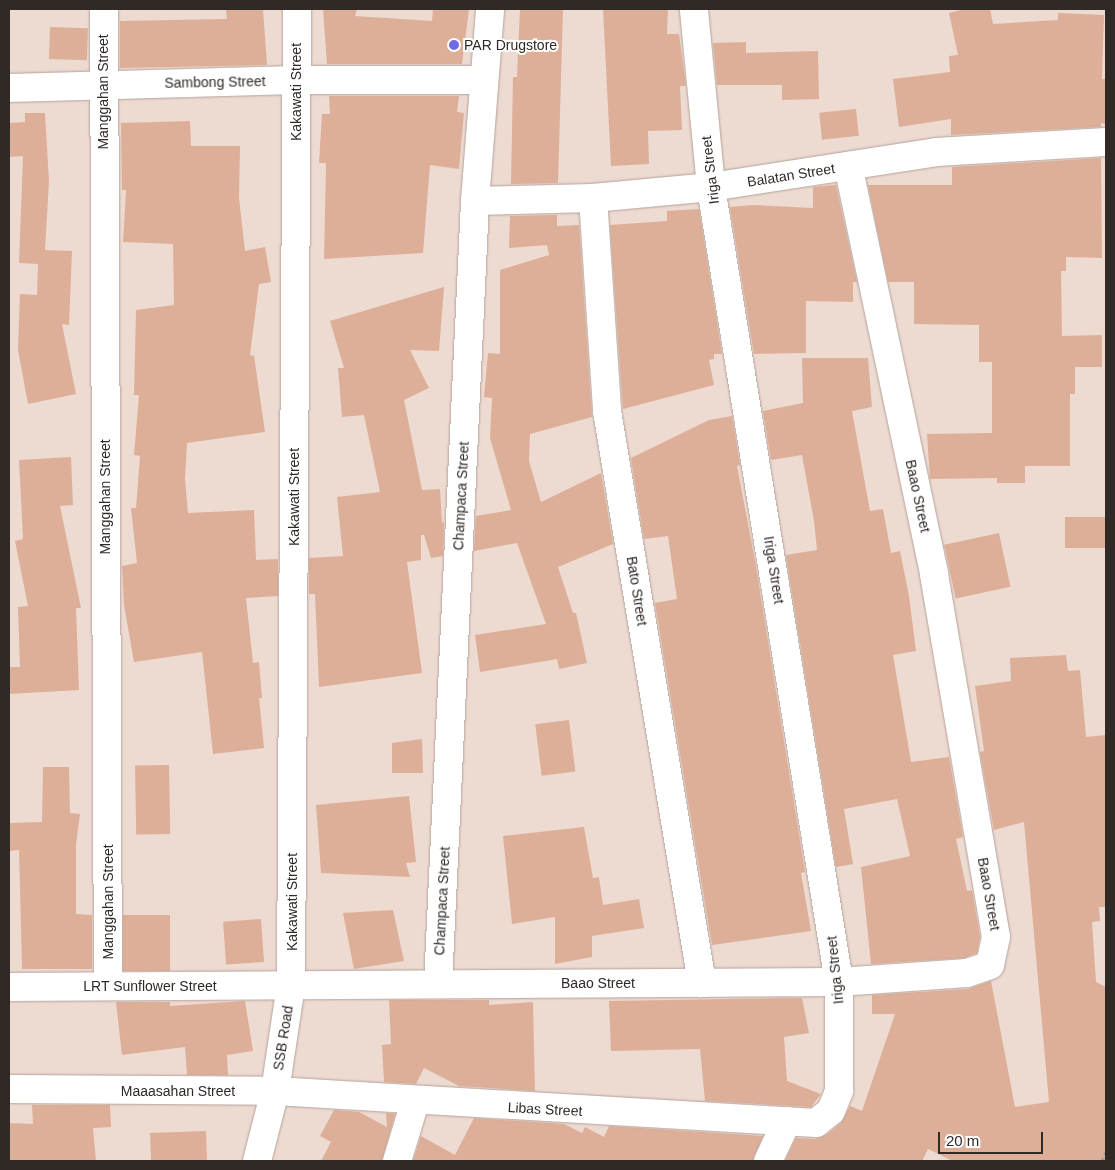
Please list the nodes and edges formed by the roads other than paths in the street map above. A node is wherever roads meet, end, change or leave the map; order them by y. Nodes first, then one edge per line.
1 (104, 9) edge
2 (297, 9) edge
3 (490, 9) edge
4 (694, 9) edge
5 (296, 80) junction
6 (482, 80) junction
7 (102, 85) junction
8 (9, 88) edge
9 (1106, 142) edge
10 (848, 166) junction
11 (710, 187) junction
12 (593, 198) junction
13 (475, 201) junction
14 (839, 982) junction
15 (702, 983) junction
16 (438, 984) junction
17 (291, 985) junction
18 (9, 986) edge
19 (108, 986) junction
20 (9, 1089) edge
21 (275, 1091) junction
22 (415, 1102) junction
23 (787, 1121) junction
24 (816, 1123) joint
25 (257, 1161) edge
26 (397, 1161) edge
27 (768, 1161) edge

1 - 7 street, Manggahan Street
2 - 5 street, Kakawati Street
3 - 6 street, Champaca Street
4 - 11 street, Iriga Street
5 - 6 street, Sambong Street
5 - 7 street, Sambong Street
5 - 17 street, Kakawati Street
6 - 13 street, Champaca Street
7 - 8 street, Sambong Street
7 - 19 street, Manggahan Street
9 - 10 street, Balatan Street
10 - 11 street, Balatan Street
10 - 14 street, Baao Street
11 - 12 street, Balatan Street
11 - 14 street, Iriga Street
12 - 13 street, Balatan Street
12 - 15 street, Bato Street
13 - 16 street, Champaca Street
14 - 15 street, Baao Street
14 - 24 street, Iriga Street
15 - 16 street, Baao Street
16 - 17 street, Baao Street
17 - 19 street, LRT Sunflower Street
17 - 21 street, SSB Road
18 - 19 street, LRT Sunflower Street
20 - 21 street, Maaasahan Street
21 - 22 street, Libas Street
21 - 25 street
22 - 23 street, Libas Street
22 - 26 street
23 - 24 street, Libas Street
23 - 27 street

